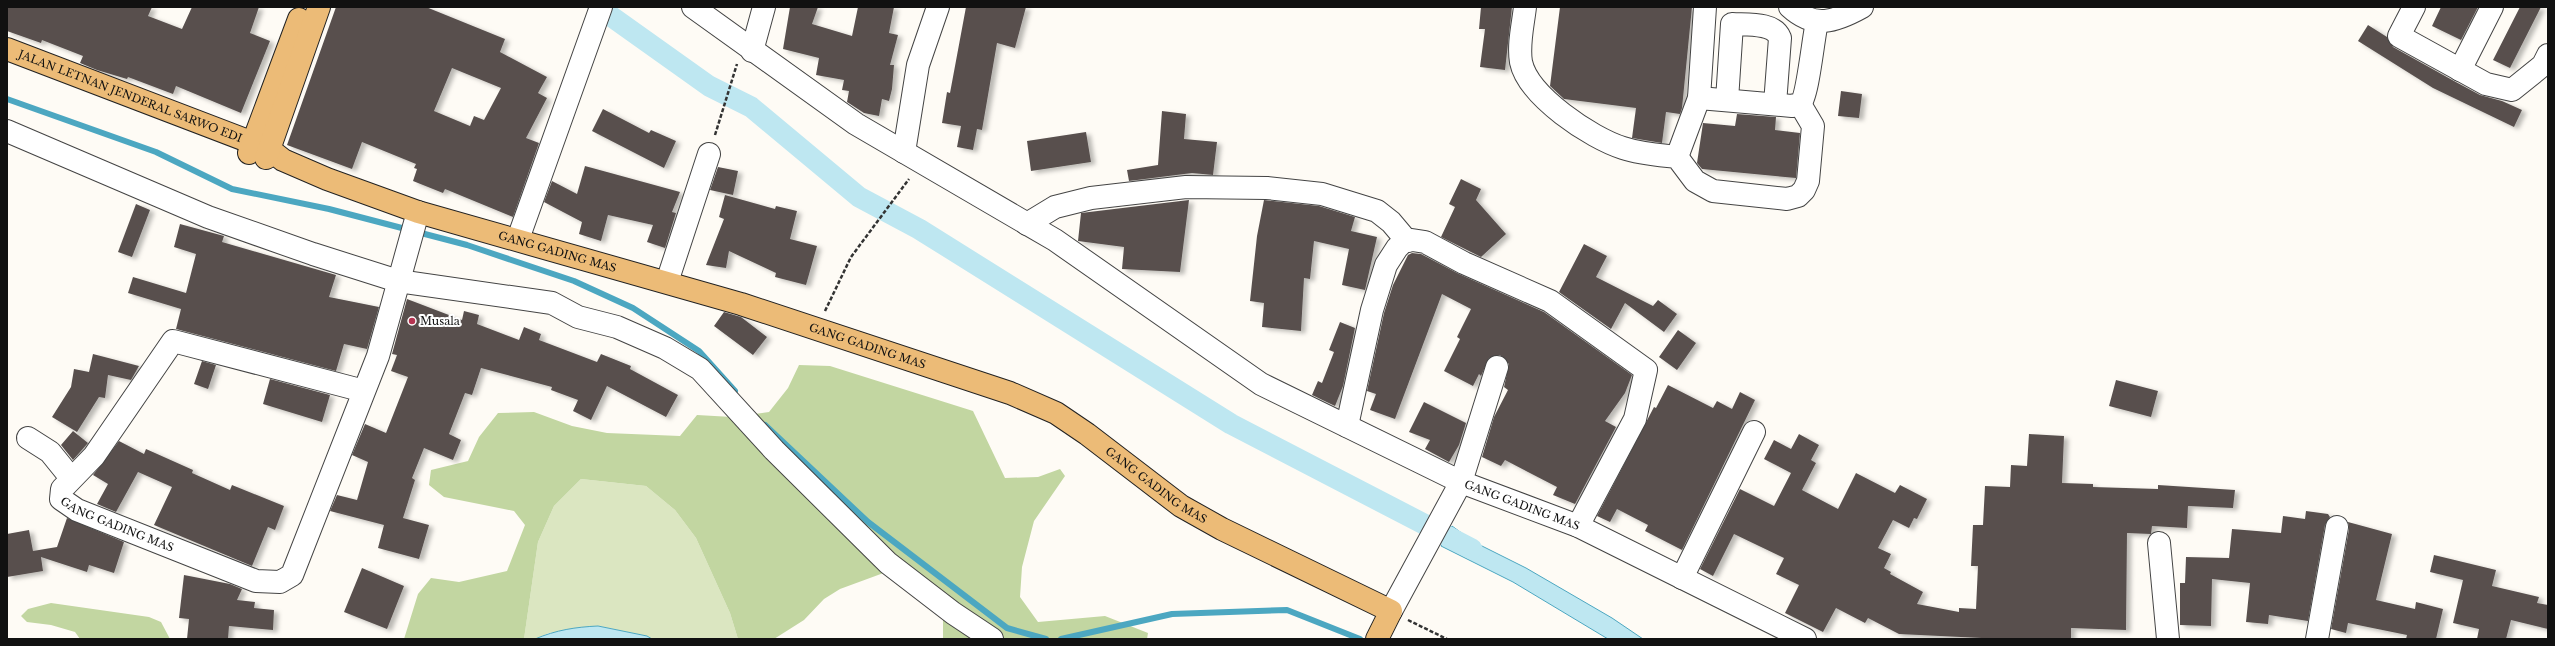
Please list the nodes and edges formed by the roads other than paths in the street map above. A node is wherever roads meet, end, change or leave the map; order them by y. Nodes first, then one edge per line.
1 (303, 7) edge
2 (319, 7) edge
3 (601, 7) edge
4 (693, 7) edge
5 (764, 7) edge
6 (938, 7) edge
7 (1525, 7) edge
8 (1705, 7) edge
9 (1790, 7) edge
10 (1862, 7) edge
11 (2414, 7) edge
12 (2492, 7) edge
13 (1817, 22) junction
14 (1704, 38) junction
15 (1730, 40) junction
16 (7, 49) edge
17 (745, 58) junction
18 (2546, 62) edge
19 (7, 64) edge
20 (2460, 70) junction
21 (1699, 98) junction
22 (1727, 100) junction
23 (1776, 104) junction
24 (1800, 104) junction
25 (7, 131) edge
26 (711, 146) road end
27 (264, 152) junction
28 (904, 152) junction
29 (1677, 157) junction
30 (416, 222) junction
31 (1027, 224) junction
32 (518, 239) junction
33 (1407, 241) junction
34 (399, 276) junction
35 (667, 282) junction
36 (1497, 367) dead end
37 (364, 391) junction
38 (1347, 426) junction
39 (1754, 432) dead end
40 (28, 438) dead end
41 (71, 478) junction
42 (1461, 482) junction
43 (1578, 526) junction
44 (2337, 526) dead end
45 (2159, 543) dead end
46 (1682, 578) junction
47 (1395, 603) junction
48 (1378, 636) edge
49 (992, 639) edge
50 (1804, 639) edge
51 (2168, 639) edge
52 (2317, 639) edge

1 - 27 main road, JALAN LETNAN JENDERAL SARWO EDI
2 - 27 main road
3 - 32 street
4 - 17 street
5 - 17 street
6 - 28 street
7 - 29 street
8 - 14 street
9 - 13 street
10 - 13 street
11 - 20 street
12 - 20 street
13 - 24 street
14 - 15 street
14 - 21 street
15 - 22 street
15 - 23 street
16 - 27 main road, JALAN LETNAN JENDERAL SARWO EDI
17 - 28 street
18 - 20 street
19 - 27 main road, JALAN LETNAN JENDERAL SARWO EDI
21 - 22 street
21 - 29 street
22 - 23 street
23 - 24 street
24 - 29 street
25 - 34 street
26 - 35 street
27 - 30 main road, GANG GADING MAS
28 - 31 street
30 - 32 main road, GANG GADING MAS
30 - 34 street, GANG GADING MAS
31 - 33 street
31 - 38 street
32 - 35 main road, GANG GADING MAS
33 - 38 street
33 - 43 street
34 - 37 street, GANG GADING MAS
34 - 49 street
35 - 47 main road, GANG GADING MAS
36 - 42 street
37 - 41 street, GANG GADING MAS
37 - 41 street, GANG GADING MAS
38 - 42 street
39 - 46 street
40 - 41 street
42 - 43 street, GANG GADING MAS
42 - 47 street, GANG GADING MAS
43 - 46 street, GANG GADING MAS
44 - 52 street
45 - 51 street
46 - 50 street, GANG GADING MAS
47 - 48 main road

